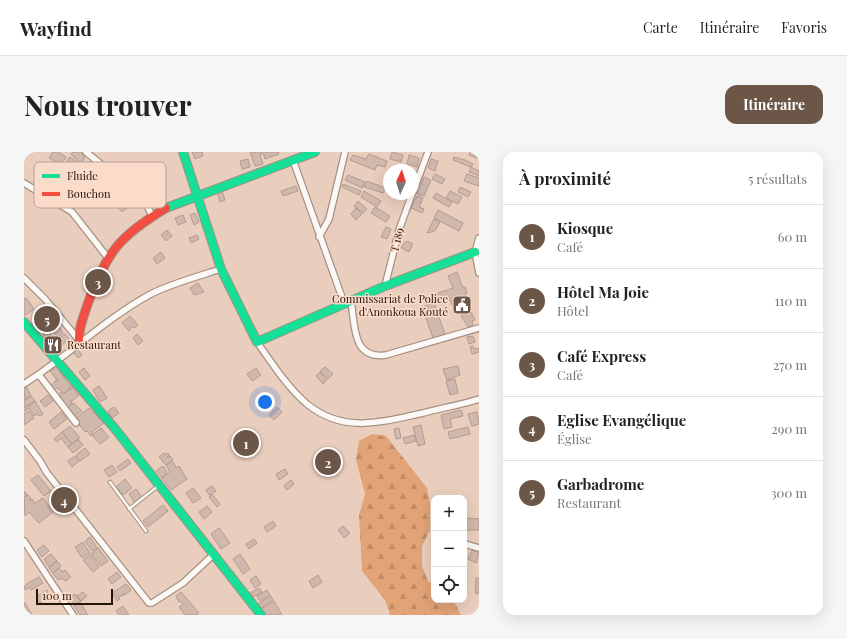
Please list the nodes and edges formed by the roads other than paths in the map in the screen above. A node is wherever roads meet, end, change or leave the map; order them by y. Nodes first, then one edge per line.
1 (86, 152) edge
2 (183, 152) edge
3 (315, 152) edge
4 (345, 152) edge
5 (428, 152) edge
6 (293, 160) junction
7 (98, 162) edge
8 (419, 177) edge
9 (24, 183) edge
10 (34, 189) edge
11 (196, 194) junction
12 (410, 200) edge
13 (65, 208) edge
14 (148, 208) edge
15 (165, 208) edge
16 (166, 208) edge
17 (152, 216) junction
18 (319, 236) junction
19 (479, 238) edge
20 (475, 252) junction
21 (108, 258) junction
22 (220, 269) junction
23 (479, 272) edge
24 (24, 278) edge
25 (385, 286) junction
26 (348, 302) junction
27 (24, 322) edge
28 (479, 328) edge
29 (79, 341) junction
30 (257, 342) junction
31 (59, 360) junction
32 (39, 375) junction
33 (24, 384) edge
34 (479, 399) edge
35 (76, 423) dead end
36 (24, 440) edge
37 (110, 482) dead end
38 (158, 485) junction
39 (129, 508) junction
40 (146, 531) dead end
41 (24, 541) edge
42 (467, 545) edge
43 (479, 548) edge
44 (213, 555) junction
45 (72, 615) edge
46 (261, 615) edge

1 - 7 street
2 - 11 street
3 - 6 street
4 - 18 street
5 - 8 street, T 189
6 - 11 street
6 - 18 street
9 - 10 street
11 - 16 street
11 - 22 street
12 - 25 street, T 189
13 - 21 street
14 - 17 street
15 - 17 street
17 - 21 street
18 - 26 street
19 - 20 street
20 - 23 street
20 - 25 street
21 - 29 street
22 - 29 street
22 - 30 street
24 - 29 street
25 - 26 street
26 - 28 street
26 - 30 street
27 - 31 street
29 - 31 street
30 - 34 street
31 - 32 street
31 - 38 street
32 - 33 street
32 - 35 street
36 - 44 street
37 - 39 lane
38 - 39 lane
38 - 44 street
39 - 40 lane
41 - 45 street
42 - 43 street
44 - 46 street

